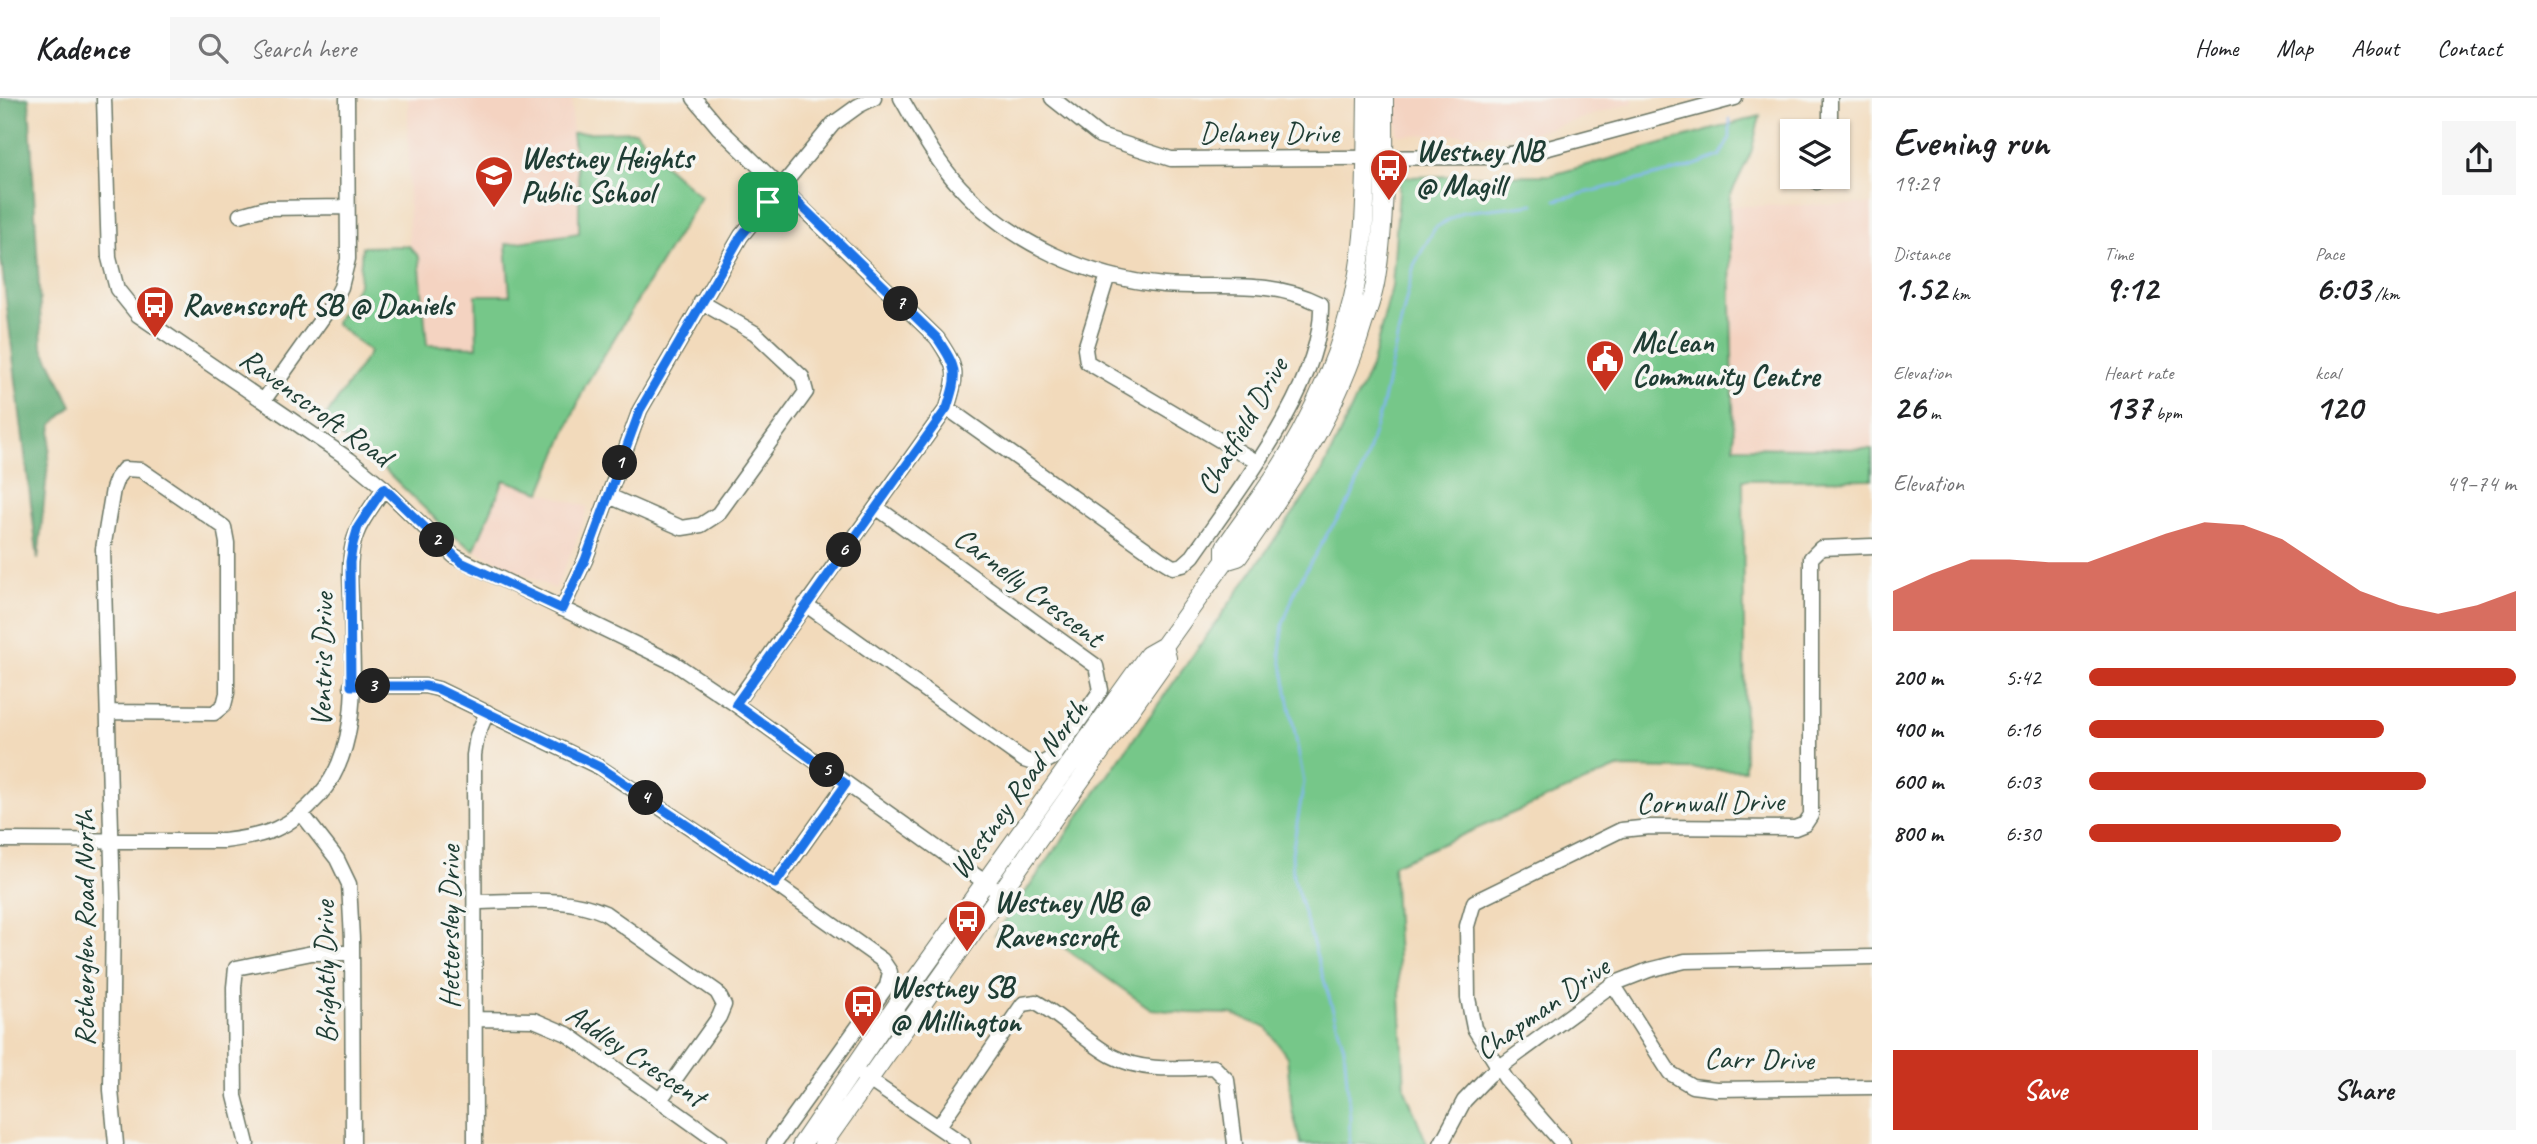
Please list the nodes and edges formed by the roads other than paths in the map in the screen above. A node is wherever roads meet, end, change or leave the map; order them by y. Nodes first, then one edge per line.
1 (104, 98) edge
2 (347, 98) edge
3 (694, 98) edge
4 (874, 98) edge
5 (901, 98) edge
6 (1052, 98) edge
7 (1367, 98) edge
8 (1384, 98) edge
9 (1735, 98) edge
10 (1830, 98) edge
11 (1830, 119) edge
12 (1375, 158) junction
13 (782, 187) junction
14 (347, 207) junction
15 (240, 215) dead end
16 (1108, 275) junction
17 (701, 302) junction
18 (264, 400) junction
19 (947, 408) junction
20 (1257, 462) junction
21 (384, 488) junction
22 (609, 496) junction
23 (876, 507) junction
24 (1872, 546) edge
25 (806, 604) junction
26 (562, 609) junction
27 (351, 686) junction
28 (736, 704) junction
29 (108, 712) junction
30 (487, 712) junction
31 (846, 784) junction
32 (302, 814) junction
33 (0, 840) edge
34 (111, 841) junction
35 (775, 884) junction
36 (993, 888) junction
37 (476, 902) junction
38 (352, 953) junction
39 (1872, 957) edge
40 (1613, 984) junction
41 (476, 1019) junction
42 (1499, 1067) junction
43 (861, 1074) junction
44 (1872, 1087) edge
45 (660, 1100) junction
46 (939, 1126) junction
47 (805, 1143) edge
48 (117, 1144) edge
49 (247, 1144) edge
50 (353, 1144) edge
51 (475, 1144) edge
52 (720, 1144) edge
53 (774, 1144) edge
54 (823, 1144) edge
55 (963, 1144) edge
56 (1234, 1144) edge
57 (1441, 1144) edge
58 (1563, 1144) edge

1 - 18 street, Ravenscroft Road
2 - 14 street
3 - 13 street
4 - 13 street
5 - 16 street, Chatfield Drive
6 - 12 street, Delaney Drive
7 - 12 main road, Westney Road North
8 - 12 main road, Westney Road North
9 - 12 street, Delaney Drive
10 - 11 street
12 - 36 main road, Westney Road North
13 - 17 street
13 - 19 street
14 - 15 street
14 - 18 street
16 - 20 street
16 - 20 street, Chatfield Drive
17 - 22 street
17 - 22 street
18 - 21 street, Ravenscroft Road
19 - 20 street, Chatfield Drive
19 - 23 street
21 - 26 street, Ravenscroft Road
21 - 27 street, Ventris Drive
22 - 26 street
23 - 25 street
23 - 25 street, Carnelly Crescent
24 - 42 street, Cornwall Drive
25 - 28 street
26 - 28 street, Ravenscroft Road
27 - 30 street
27 - 32 street, Ventris Drive
28 - 31 street, Ravenscroft Road
29 - 29 street, Rotherglen Road North
29 - 34 street, Rotherglen Road North
30 - 35 street
30 - 37 street, Hettersley Drive
31 - 35 street
31 - 36 street, Ravenscroft Road
32 - 34 street, Ventris Drive
32 - 38 street, Brightly Drive
33 - 34 street, Ventris Drive
34 - 48 street, Rotherglen Road North
35 - 53 street
36 - 43 main road, Westney Road North
37 - 41 street, Hettersley Drive
37 - 45 street
38 - 49 street
38 - 50 street, Brightly Drive
39 - 40 street, Chapman Drive
40 - 42 street, Chapman Drive
40 - 44 street, Carr Drive
41 - 45 street, Addley Crescent
41 - 51 street, Hettersley Drive
42 - 57 street, Chapman Drive
42 - 58 street
43 - 46 street
43 - 47 main road, Westney Road North
43 - 54 main road, Westney Road North
45 - 52 street, Addley Crescent
46 - 55 street
46 - 56 street

